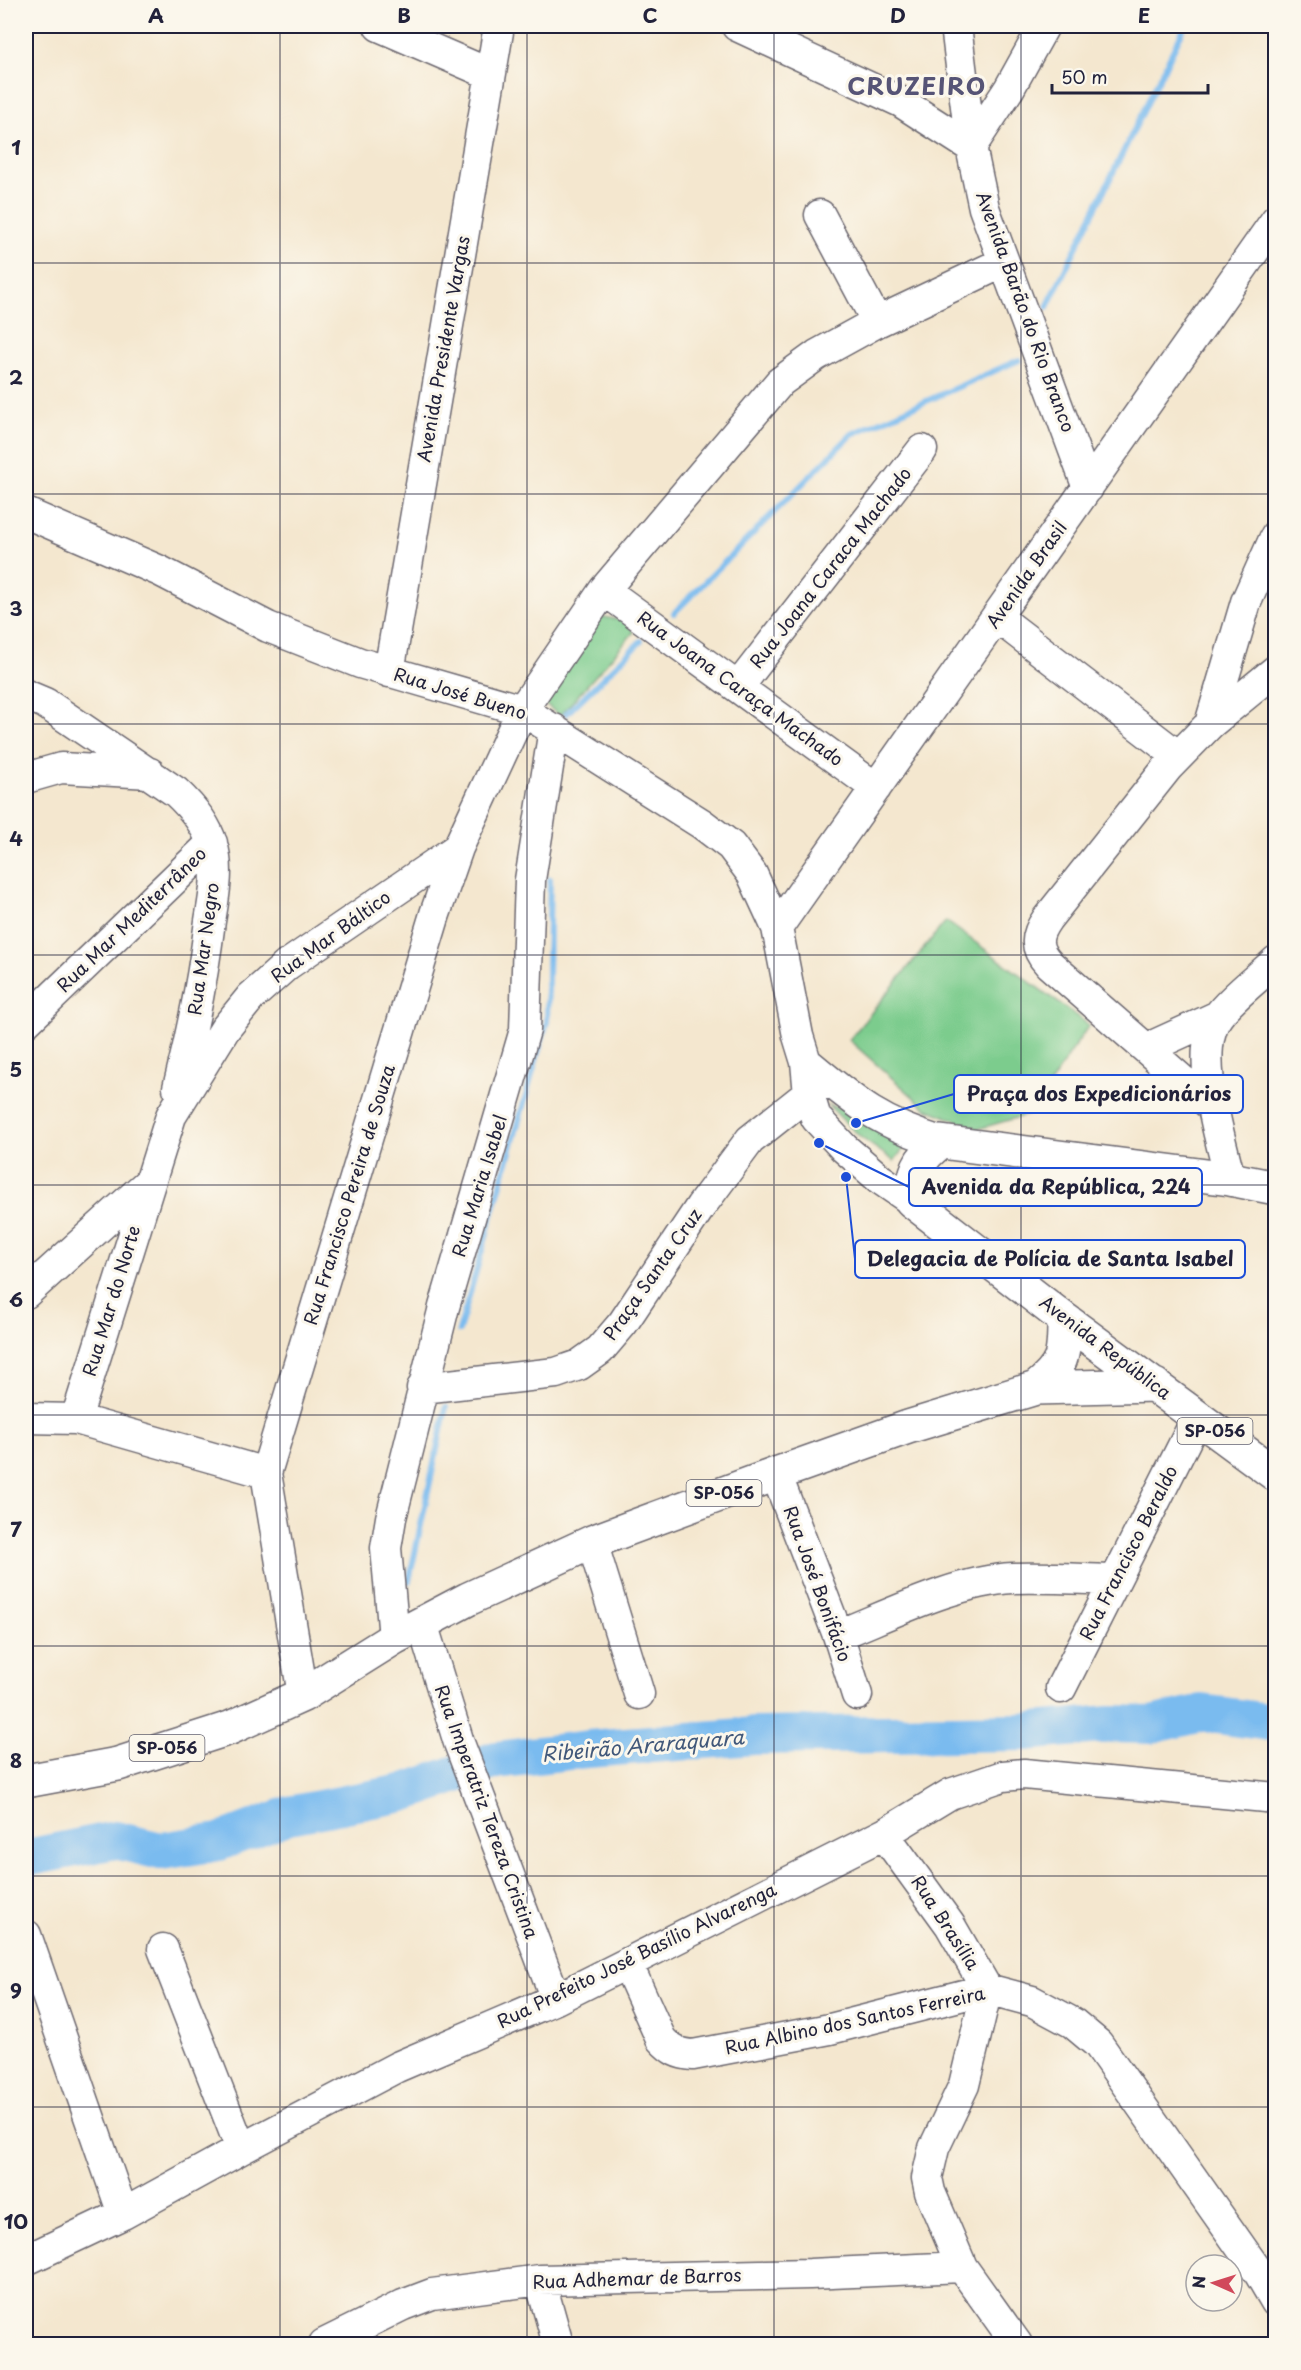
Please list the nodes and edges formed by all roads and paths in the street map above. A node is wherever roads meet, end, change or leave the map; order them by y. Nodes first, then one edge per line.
1 (499, 26) edge
2 (737, 26) edge
3 (956, 26) edge
4 (1044, 26) edge
5 (396, 29) edge
6 (490, 74) junction
7 (971, 147) junction
8 (820, 215) dead end
9 (1275, 219) edge
10 (1004, 262) junction
11 (877, 322) junction
12 (922, 450) dead end
13 (1088, 488) junction
14 (26, 513) edge
15 (1275, 535) edge
16 (604, 590) junction
17 (997, 617) junction
18 (1275, 670) edge
19 (389, 672) junction
20 (740, 686) junction
21 (26, 695) edge
22 (522, 711) junction
23 (1210, 724) junction
24 (554, 729) junction
25 (1178, 756) junction
26 (501, 758) junction
27 (150, 773) junction
28 (26, 778) edge
29 (546, 779) junction
30 (876, 788) junction
31 (212, 843) junction
32 (458, 848) junction
33 (777, 928) junction
34 (1275, 961) edge
35 (1218, 1016) junction
36 (26, 1022) edge
37 (1148, 1048) junction
38 (814, 1078) junction
39 (1214, 1108) junction
40 (171, 1116) junction
41 (941, 1142) junction
42 (1230, 1179) junction
43 (148, 1183) junction
44 (1275, 1188) edge
45 (912, 1201) junction
46 (26, 1293) edge
47 (1064, 1319) junction
48 (1155, 1385) junction
49 (422, 1388) junction
50 (1036, 1388) junction
51 (26, 1418) edge
52 (1197, 1418) junction
53 (76, 1419) junction
54 (266, 1473) junction
55 (776, 1474) junction
56 (1275, 1475) edge
57 (592, 1542) junction
58 (1115, 1580) junction
59 (422, 1623) junction
60 (838, 1635) junction
61 (394, 1638) junction
62 (1061, 1688) dead end
63 (639, 1694) dead end
64 (303, 1695) junction
65 (857, 1695) dead end
66 (26, 1781) edge
67 (1275, 1798) edge
68 (884, 1834) junction
69 (26, 1935) edge
70 (163, 1949) dead end
71 (627, 1963) junction
72 (987, 1989) junction
73 (556, 1999) junction
74 (241, 2149) junction
75 (123, 2214) junction
76 (26, 2260) edge
77 (962, 2267) junction
78 (540, 2280) junction
79 (1275, 2302) edge
80 (324, 2344) edge
81 (558, 2344) edge
82 (1017, 2344) edge

1 - 6 street, Avenida Presidente Vargas
2 - 7 street
3 - 7 street, Avenida Barão do Rio Branco
4 - 7 street
5 - 6 street
6 - 19 street, Avenida Presidente Vargas
7 - 10 street, Avenida Barão do Rio Branco
8 - 11 street
9 - 13 street, Avenida Brasil
10 - 11 street, Rua Francisco Pereira de Souza
10 - 13 street, Avenida Barão do Rio Branco
11 - 16 street, Rua Francisco Pereira de Souza
12 - 20 street, Rua Joana Caraca Machado
13 - 17 street, Avenida Brasil
14 - 19 street, Rua José Bueno
15 - 23 street
16 - 20 street, Rua Joana Caraça Machado
16 - 22 street, Rua Francisco Pereira de Souza
17 - 25 street
17 - 30 street, Avenida Brasil
18 - 23 street
19 - 22 street, Rua José Bueno
20 - 30 street, Rua Joana Caraça Machado
21 - 27 street, Rua Mar Negro
22 - 24 street, Rua José Bueno
22 - 26 street, Rua Francisco Pereira de Souza
23 - 25 street
24 - 29 street, Rua Maria Isabel
24 - 33 street, Rua José Bueno
25 - 37 street
26 - 29 street
26 - 32 street, Rua Francisco Pereira de Souza
27 - 28 street
27 - 31 street, Rua Mar Negro
29 - 49 street, Rua Maria Isabel
30 - 33 street, Avenida Brasil
31 - 36 street, Rua Mar Mediterrâneo
31 - 40 street, Rua Mar Negro
32 - 40 street, Rua Mar Báltico
32 - 54 street, Rua Francisco Pereira de Souza
33 - 38 street, Rua José Bueno
34 - 35 street
35 - 37 street
35 - 39 street
37 - 39 street
38 - 41 street
38 - 45 street, Avenida República
38 - 49 street, Praça Santa Cruz
39 - 42 street
40 - 43 street, Rua Mar Báltico
41 - 42 main road
41 - 45 main road
42 - 44 main road
43 - 46 street, Rua Mar Báltico
43 - 53 street, Rua Mar do Norte
45 - 47 main road, Avenida República / SP-056
47 - 48 main road, Avenida República / SP-056
47 - 50 main road, SP-056
48 - 50 main road, SP-056
48 - 52 main road, Avenida República / SP-056
49 - 61 street, Rua Maria Isabel
50 - 55 main road, SP-056
51 - 53 street
52 - 56 main road, Avenida República / SP-056
52 - 58 street, Rua Francisco Beraldo
53 - 54 street
54 - 64 street, Rua Francisco Pereira de Souza
55 - 57 main road, SP-056
55 - 60 street, Rua José Bonifácio
57 - 59 main road, SP-056
57 - 63 street
58 - 60 street
58 - 62 street, Rua Francisco Beraldo
59 - 61 main road, SP-056
59 - 73 street, Rua Imperatriz Tereza Cristina
60 - 65 street, Rua José Bonifácio
61 - 64 main road, SP-056
64 - 66 main road, SP-056
67 - 68 street, Rua Prefeito José Basílio Alvarenga
68 - 71 street, Rua Prefeito José Basílio Alvarenga
68 - 72 street, Rua Brasília
69 - 75 street
70 - 74 street
71 - 72 street, Rua Albino dos Santos Ferreira
71 - 73 street, Rua Prefeito José Basílio Alvarenga
72 - 77 street, Rua Brasília
72 - 79 street, Rua Albino dos Santos Ferreira
73 - 74 street, Rua Prefeito José Basílio Alvarenga
74 - 75 street, Rua Prefeito José Basílio Alvarenga
75 - 76 street, Rua Prefeito José Basílio Alvarenga
77 - 78 street, Rua Adhemar de Barros
77 - 82 street, Rua Brasília
78 - 80 street, Rua Adhemar de Barros
78 - 81 street

